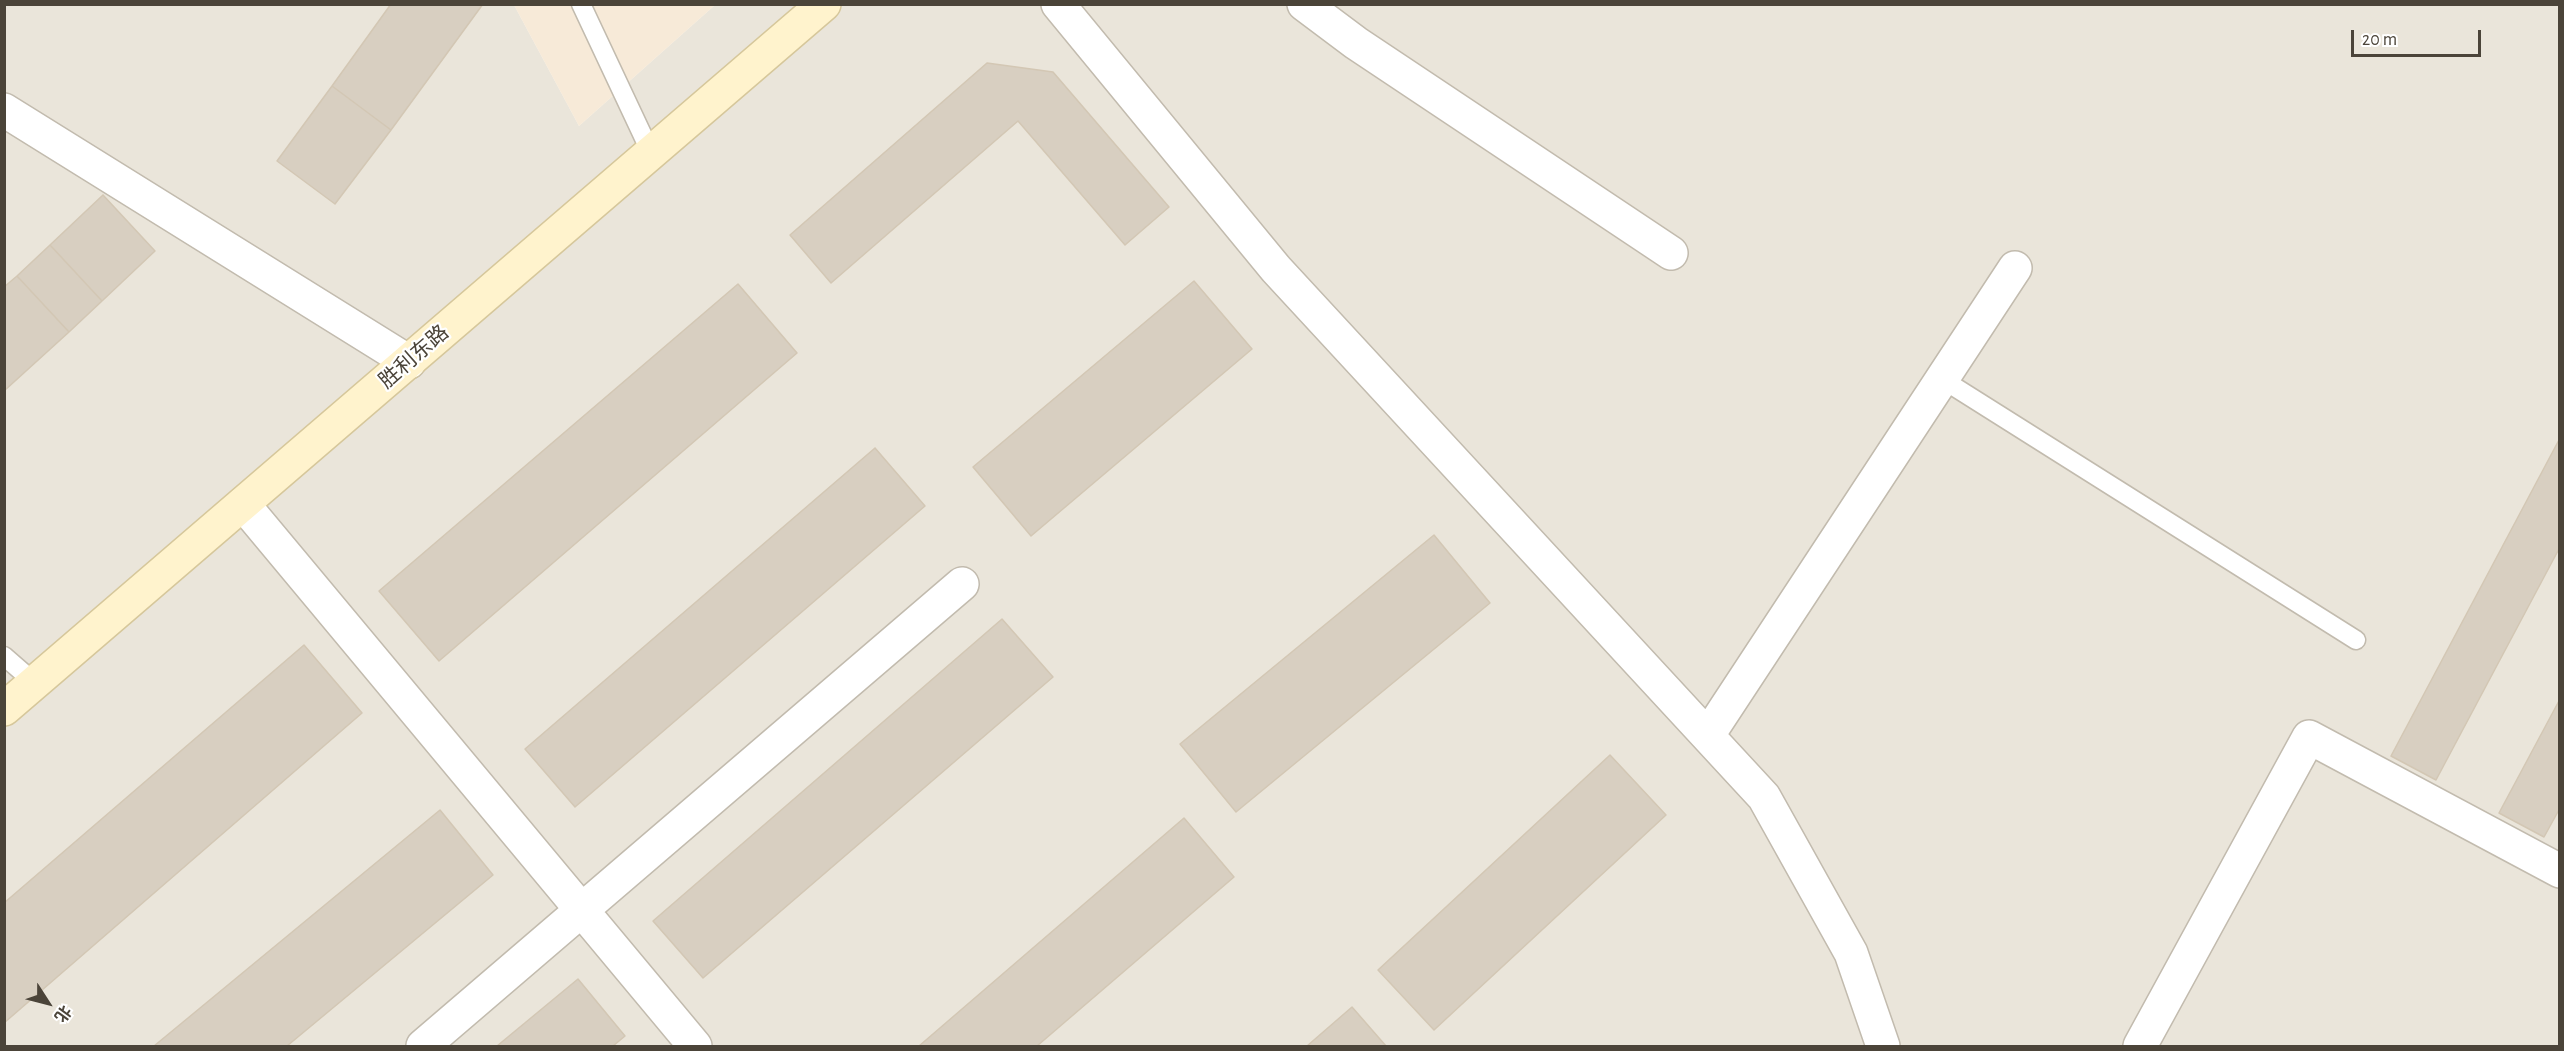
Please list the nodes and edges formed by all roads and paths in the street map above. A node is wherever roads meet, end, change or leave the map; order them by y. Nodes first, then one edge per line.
1 (581, 4) edge
2 (824, 4) edge
3 (1058, 4) edge
4 (1304, 4) edge
5 (4, 110) edge
6 (651, 153) junction
7 (1671, 253) dead end
8 (2015, 268) dead end
9 (409, 362) junction
10 (1941, 379) junction
11 (243, 504) junction
12 (962, 584) dead end
13 (2356, 640) dead end
14 (4, 656) edge
15 (35, 683) junction
16 (4, 709) edge
17 (1708, 735) junction
18 (2559, 872) edge
19 (582, 911) junction
20 (423, 1047) edge
21 (695, 1047) edge
22 (1882, 1047) edge
23 (2140, 1047) edge

1 - 6 lane
2 - 6 main road, 胜利东路
3 - 17 street
4 - 7 street
5 - 9 street
6 - 9 main road, 胜利东路
8 - 10 street
9 - 11 main road, 胜利东路
10 - 13 lane
10 - 17 street
11 - 15 main road, 胜利东路
11 - 19 street
12 - 19 street
14 - 15 lane
15 - 16 main road, 胜利东路
17 - 22 street
18 - 23 street
19 - 20 street
19 - 21 street

